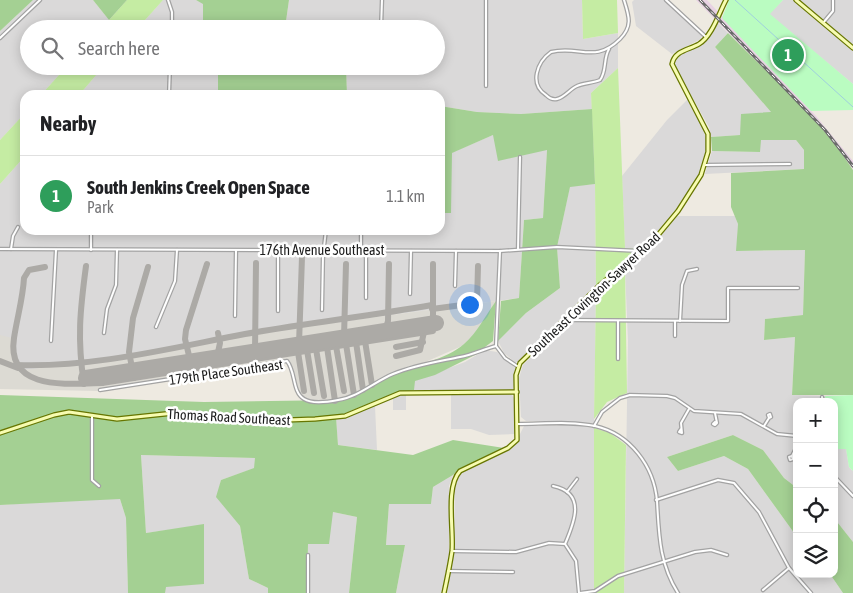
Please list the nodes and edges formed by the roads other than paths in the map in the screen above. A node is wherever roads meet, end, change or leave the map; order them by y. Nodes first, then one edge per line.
1 (40, 0) edge
2 (168, 0) edge
3 (382, 0) edge
4 (486, 0) edge
5 (624, 0) edge
6 (666, 0) edge
7 (726, 0) edge
8 (796, 0) edge
9 (834, 0) edge
10 (172, 20) edge
11 (381, 20) edge
12 (822, 23) junction
13 (706, 37) junction
14 (0, 38) edge
15 (853, 48) edge
16 (609, 49) junction
17 (170, 75) edge
18 (486, 86) dead end
19 (169, 90) edge
20 (520, 157) dead end
21 (790, 164) dead end
22 (705, 165) junction
23 (18, 227) dead end
24 (91, 235) edge
25 (326, 235) edge
26 (361, 235) edge
27 (0, 249) edge
28 (11, 249) junction
29 (518, 249) junction
30 (56, 250) junction
31 (91, 250) junction
32 (117, 250) junction
33 (177, 250) junction
34 (236, 250) junction
35 (278, 250) junction
36 (324, 250) junction
37 (361, 250) junction
38 (366, 250) junction
39 (411, 251) junction
40 (456, 251) junction
41 (500, 251) junction
42 (643, 251) junction
43 (697, 269) dead end
44 (455, 286) dead end
45 (798, 288) dead end
46 (410, 294) dead end
47 (366, 298) dead end
48 (322, 310) dead end
49 (278, 311) dead end
50 (235, 316) dead end
51 (565, 320) junction
52 (618, 321) junction
53 (675, 321) junction
54 (680, 321) junction
55 (156, 327) dead end
56 (104, 333) dead end
57 (675, 336) dead end
58 (51, 341) dead end
59 (496, 346) junction
60 (618, 358) dead end
61 (518, 367) junction
62 (100, 390) dead end
63 (516, 392) junction
64 (689, 409) junction
65 (715, 413) junction
66 (92, 416) junction
67 (768, 418) dead end
68 (715, 422) dead end
69 (518, 424) junction
70 (594, 426) junction
71 (764, 426) junction
72 (681, 429) dead end
73 (0, 432) edge
74 (793, 436) edge
75 (577, 479) dead end
76 (838, 480) edge
77 (99, 486) dead end
78 (553, 486) dead end
79 (567, 492) junction
80 (853, 496) edge
81 (656, 500) junction
82 (564, 544) junction
83 (452, 551) junction
84 (308, 555) dead end
85 (727, 555) dead end
86 (663, 563) junction
87 (790, 568) junction
88 (448, 571) junction
89 (513, 572) dead end
90 (762, 590) dead end
91 (308, 593) edge
92 (444, 593) edge
93 (580, 593) edge
94 (678, 593) edge
95 (811, 593) edge

1 - 14 street
2 - 10 street
3 - 11 street
4 - 18 street
5 - 16 street
6 - 13 street
7 - 13 street
8 - 12 street
9 - 12 street
12 - 15 street
13 - 22 street, Southeast Covington-Sawyer Road
16 - 16 street
17 - 19 street
20 - 29 street
21 - 22 street
22 - 42 street, Southeast Covington-Sawyer Road
23 - 28 street
24 - 31 street
25 - 36 street
26 - 37 street
27 - 28 street, 176th Avenue Southeast
28 - 30 street, 176th Avenue Southeast
29 - 41 street, 176th Avenue Southeast
29 - 42 street, 176th Avenue Southeast
30 - 31 street, 176th Avenue Southeast
30 - 58 street
31 - 32 street, 176th Avenue Southeast
32 - 33 street, 176th Avenue Southeast
32 - 56 street
33 - 34 street, 176th Avenue Southeast
33 - 55 street
34 - 35 street, 176th Avenue Southeast
34 - 50 street
35 - 36 street, 176th Avenue Southeast
35 - 49 street
36 - 37 street, 176th Avenue Southeast
36 - 48 street
37 - 38 street, 176th Avenue Southeast
38 - 39 street, 176th Avenue Southeast
38 - 47 street
39 - 40 street, 176th Avenue Southeast
39 - 46 street
40 - 41 street, 176th Avenue Southeast
40 - 44 street
41 - 59 street
42 - 51 street, Southeast Covington-Sawyer Road
43 - 54 street
45 - 54 street
51 - 52 street
51 - 61 street, Southeast Covington-Sawyer Road
52 - 53 street
52 - 60 street
53 - 54 street
53 - 57 street
59 - 61 street
59 - 62 street, 179th Place Southeast
61 - 63 street, Southeast Covington-Sawyer Road
63 - 66 street, Thomas Road Southeast
63 - 69 street, Southeast Covington-Sawyer Road
64 - 65 street
64 - 70 street
64 - 72 street
65 - 68 street
65 - 71 street
66 - 73 street, Thomas Road Southeast
66 - 77 street
67 - 71 street
69 - 70 street
69 - 83 street, Southeast Covington-Sawyer Road
70 - 81 street
71 - 74 street
75 - 79 street
76 - 80 street
78 - 79 street
79 - 82 street
81 - 86 street
81 - 87 street
82 - 83 street
82 - 93 street
83 - 88 street, Southeast Covington-Sawyer Road
84 - 91 street
85 - 86 street
86 - 93 street
86 - 94 street
87 - 90 street
87 - 95 street
88 - 89 street
88 - 92 street, Southeast Covington-Sawyer Road

